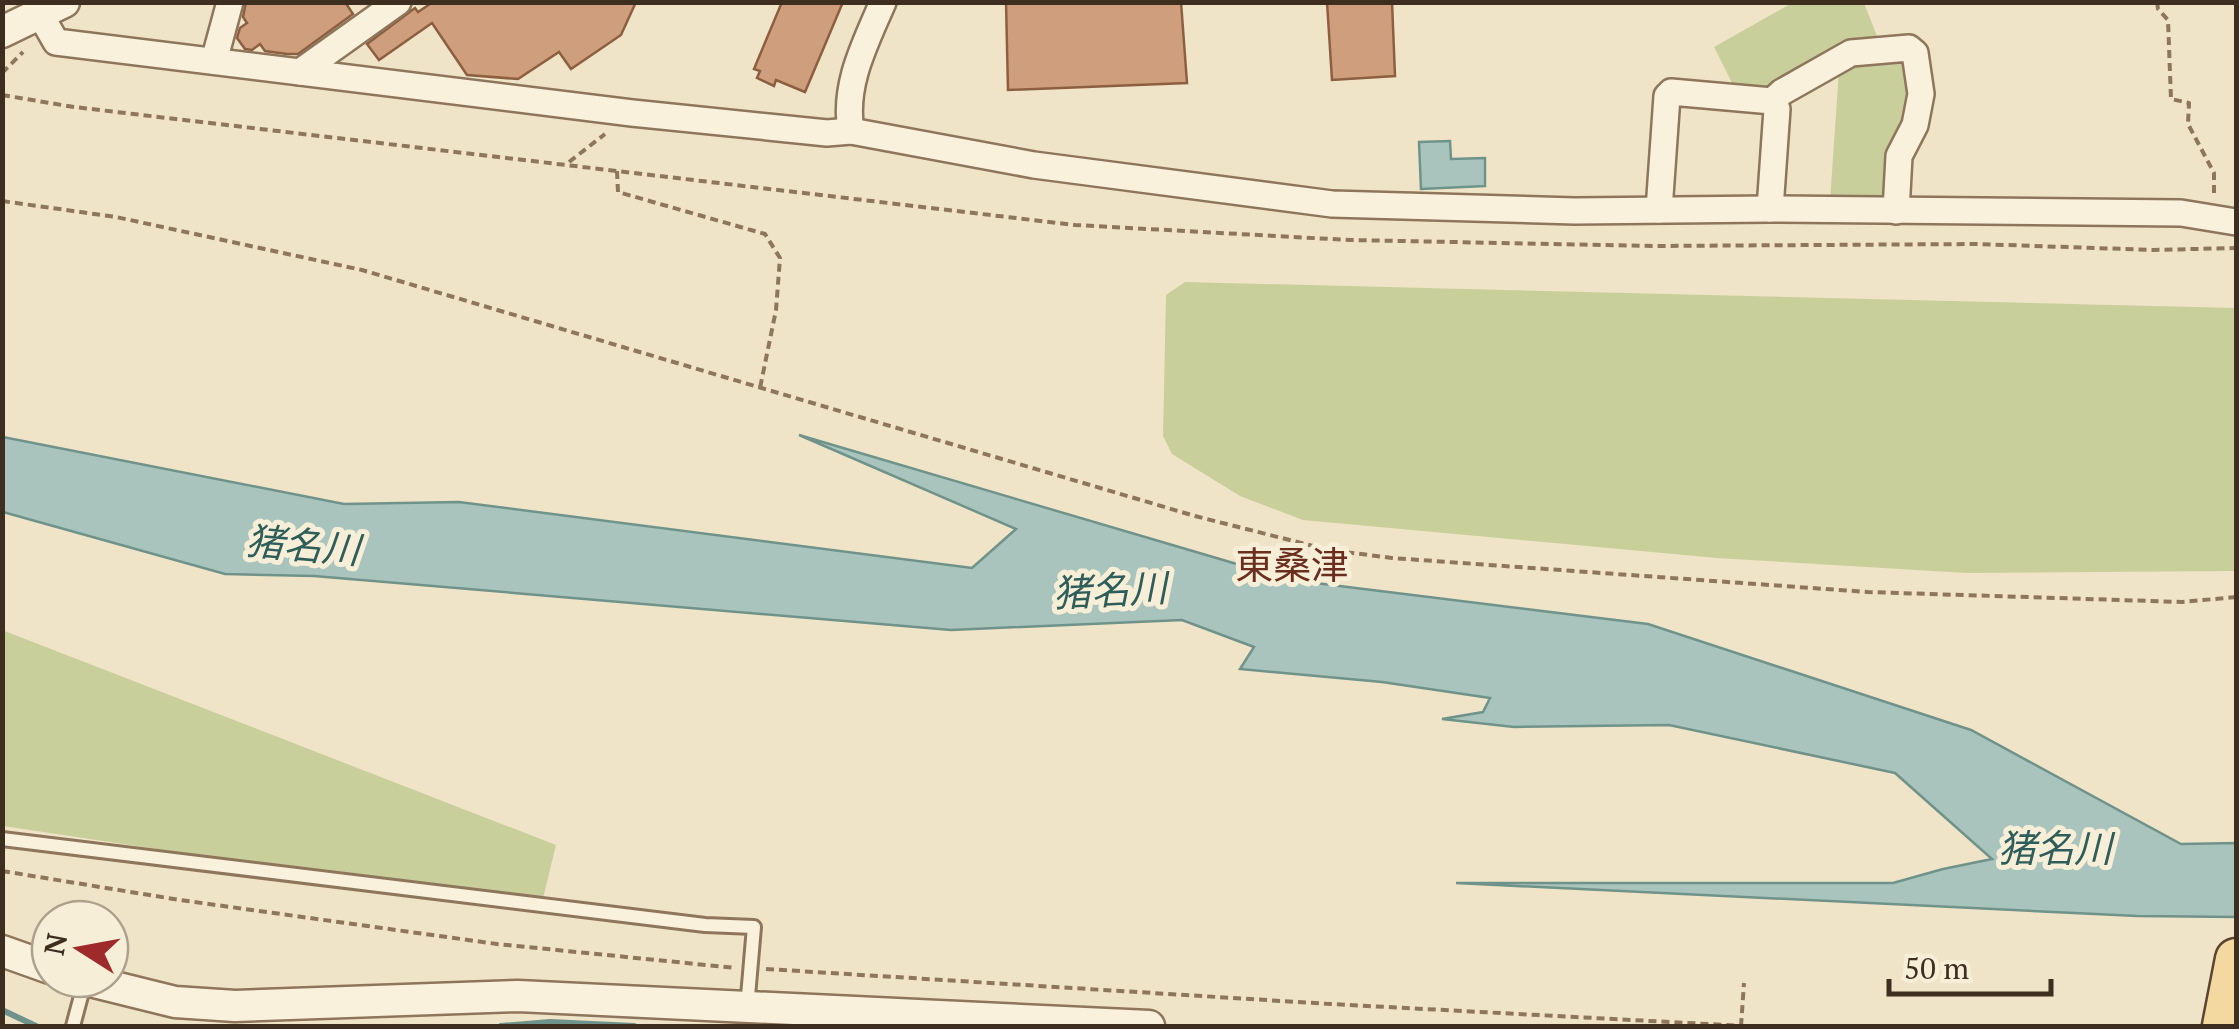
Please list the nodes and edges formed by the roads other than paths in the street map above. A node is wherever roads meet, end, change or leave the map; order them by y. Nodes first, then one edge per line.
1 (230, 2) edge
2 (398, 2) edge
3 (884, 2) edge
4 (52, 8) edge
5 (2, 32) edge
6 (214, 62) junction
7 (300, 72) junction
8 (1772, 101) junction
9 (852, 131) junction
10 (1770, 209) junction
11 (1659, 210) junction
12 (1896, 211) junction
13 (2229, 217) edge
14 (2, 838) edge
15 (2, 951) edge
16 (2236, 959) edge
17 (30, 961) edge
18 (130, 991) edge
19 (79, 999) edge
20 (746, 1017) edge
21 (73, 1026) edge
22 (1149, 1026) edge
23 (2224, 1026) edge

1 - 6 street
2 - 7 street
3 - 9 street
4 - 5 street
4 - 6 street
6 - 7 street
7 - 9 street
8 - 10 street
8 - 11 street
8 - 12 street
9 - 11 street
10 - 11 street
10 - 12 street
12 - 13 street
14 - 20 lane
15 - 17 street
16 - 23 main road
18 - 20 street
19 - 21 lane
20 - 22 street

